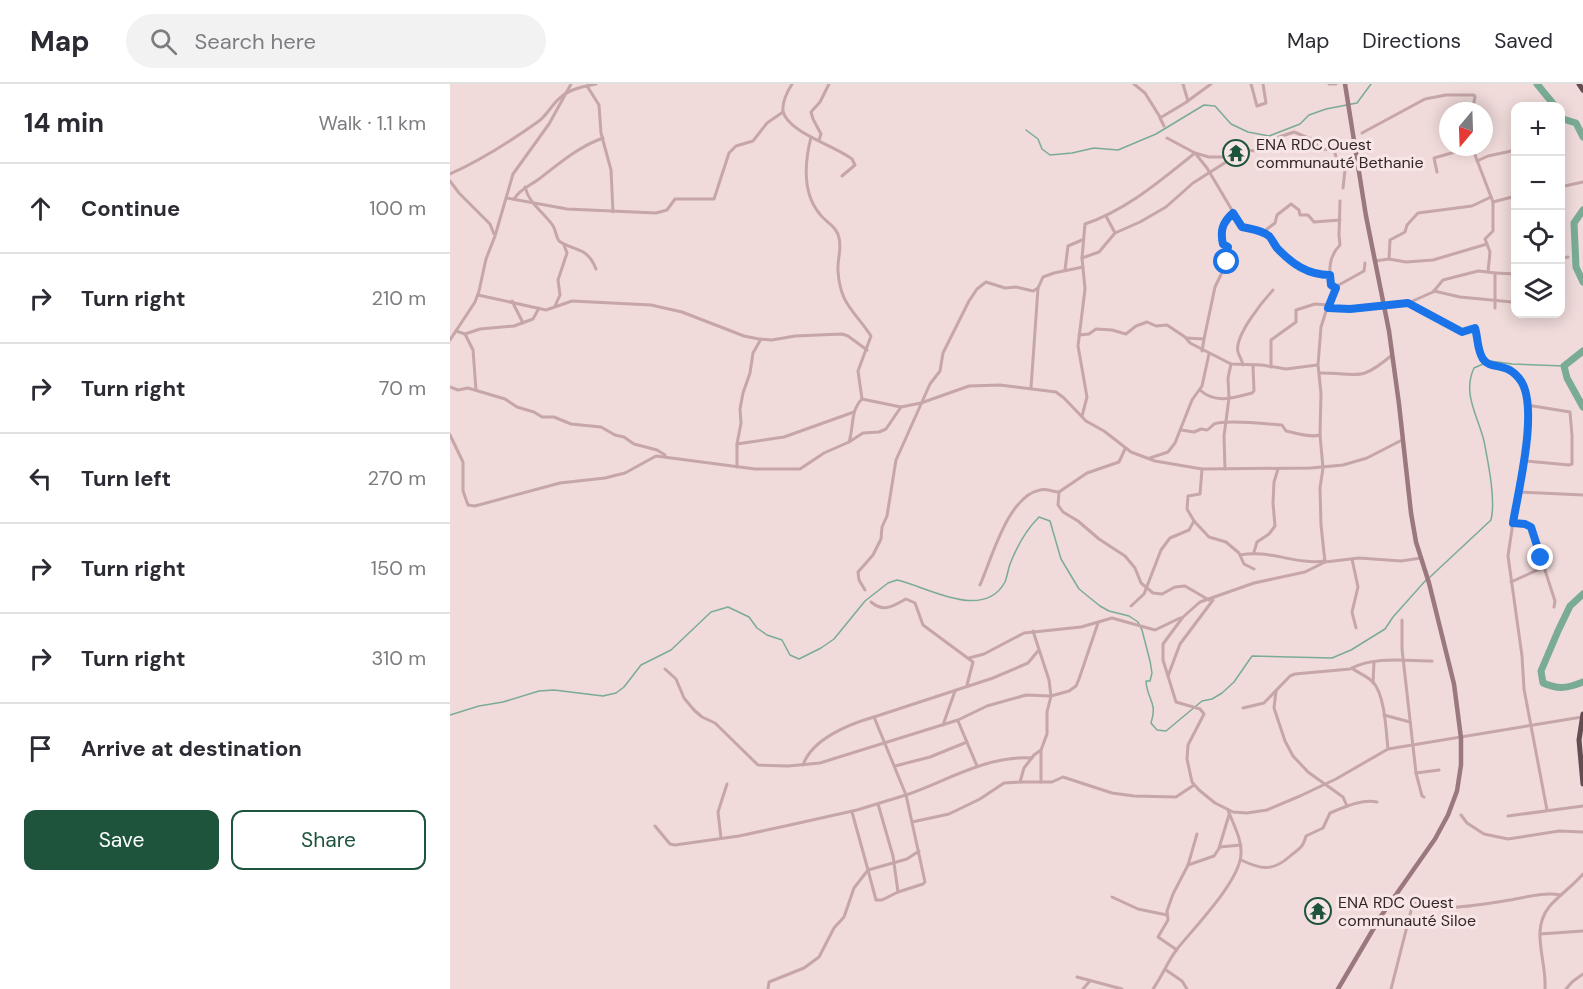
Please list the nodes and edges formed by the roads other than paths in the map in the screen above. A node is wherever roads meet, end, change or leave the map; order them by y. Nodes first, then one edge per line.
1 (571, 84) edge
2 (596, 84) edge
3 (792, 84) edge
4 (829, 84) edge
5 (1134, 84) edge
6 (1183, 84) edge
7 (1211, 84) edge
8 (1251, 84) edge
9 (1263, 84) edge
10 (1329, 84) edge
11 (1336, 84) edge
12 (1344, 84) edge
13 (587, 86) junction
14 (565, 94) junction
15 (1188, 100) junction
16 (1474, 102) edge
17 (783, 112) junction
18 (1160, 118) junction
19 (1164, 126) dead end
20 (1362, 133) dead end
21 (811, 137) junction
22 (603, 138) junction
23 (1167, 138) dead end
24 (819, 140) junction
25 (1511, 151) edge
26 (1195, 153) junction
27 (1441, 156) edge
28 (1476, 156) edge
29 (1234, 157) junction
30 (1478, 161) junction
31 (1210, 172) junction
32 (1437, 172) dead end
33 (450, 174) edge
34 (842, 176) dead end
35 (450, 181) edge
36 (1583, 182) edge
37 (1565, 186) edge
38 (525, 187) junction
39 (1342, 188) dead end
40 (1491, 197) junction
41 (1511, 197) edge
42 (507, 198) junction
43 (514, 199) junction
44 (1340, 201) dead end
45 (1494, 202) junction
46 (536, 204) junction
47 (613, 212) junction
48 (1233, 213) junction
49 (1106, 216) junction
50 (1340, 220) junction
51 (1115, 233) junction
52 (1264, 233) junction
53 (495, 236) junction
54 (1083, 240) junction
55 (564, 244) junction
56 (1487, 244) junction
57 (1568, 257) dead end
58 (1082, 258) junction
59 (1565, 258) edge
60 (1389, 259) junction
61 (1375, 261) junction
62 (1365, 263) dead end
63 (1083, 267) junction
64 (596, 269) dead end
65 (1065, 271) junction
66 (1488, 272) junction
67 (1495, 273) junction
68 (1511, 274) edge
69 (1330, 275) junction
70 (1038, 288) junction
71 (1336, 288) junction
72 (1273, 290) dead end
73 (1434, 291) junction
74 (478, 294) junction
75 (512, 301) junction
76 (1495, 301) junction
77 (1511, 302) edge
78 (1408, 303) junction
79 (1328, 306) junction
80 (1383, 306) junction
81 (539, 308) junction
82 (554, 308) junction
83 (1495, 308) dead end
84 (522, 323) junction
85 (456, 331) junction
86 (465, 334) junction
87 (1079, 335) junction
88 (1186, 338) junction
89 (761, 339) junction
90 (1204, 339) junction
91 (450, 340) edge
92 (867, 350) junction
93 (1203, 351) junction
94 (1209, 354) junction
95 (1392, 355) junction
96 (1231, 364) junction
97 (1318, 364) junction
98 (1243, 365) junction
99 (1253, 366) junction
100 (1271, 368) junction
101 (1319, 373) junction
102 (450, 387) edge
103 (1031, 388) junction
104 (476, 390) junction
105 (1200, 390) junction
106 (1229, 398) junction
107 (862, 399) junction
108 (921, 403) junction
109 (1527, 405) junction
110 (901, 407) junction
111 (854, 412) junction
112 (1082, 416) junction
113 (1224, 423) junction
114 (1181, 430) junction
115 (450, 435) edge
116 (1320, 435) junction
117 (1403, 439) junction
118 (849, 442) junction
119 (737, 444) junction
120 (1125, 449) junction
121 (667, 456) junction
122 (1148, 459) junction
123 (1526, 461) junction
124 (736, 466) junction
125 (1323, 468) junction
126 (1202, 469) junction
127 (1225, 469) junction
128 (1278, 469) junction
129 (1059, 492) junction
130 (1519, 492) junction
131 (1583, 495) edge
132 (1194, 521) junction
133 (1513, 523) junction
134 (1254, 552) junction
135 (1240, 555) junction
136 (1421, 558) junction
137 (1352, 559) junction
138 (1325, 561) junction
139 (1544, 567) junction
140 (1254, 569) dead end
141 (1511, 582) junction
142 (980, 585) dead end
143 (1146, 588) junction
144 (866, 590) dead end
145 (1214, 598) junction
146 (1209, 600) junction
147 (871, 602) dead end
148 (1131, 606) dead end
149 (1554, 607) dead end
150 (1183, 617) junction
151 (1402, 620) dead end
152 (1098, 623) junction
153 (1356, 628) dead end
154 (1033, 631) junction
155 (1038, 651) junction
156 (969, 658) junction
157 (1403, 660) junction
158 (1432, 661) dead end
159 (1374, 662) junction
160 (1352, 668) junction
161 (665, 669) dead end
162 (1168, 676) junction
163 (1373, 682) junction
164 (967, 685) junction
165 (955, 690) junction
166 (1276, 691) junction
167 (1051, 696) junction
168 (1243, 708) dead end
169 (1384, 715) junction
170 (1583, 715) edge
171 (874, 717) junction
172 (957, 720) junction
173 (1410, 722) junction
174 (943, 725) junction
175 (1531, 727) junction
176 (1461, 738) junction
177 (967, 742) junction
178 (884, 743) junction
179 (1413, 745) junction
180 (1388, 749) junction
181 (1041, 750) junction
182 (1032, 758) junction
183 (802, 765) junction
184 (894, 766) junction
185 (977, 766) junction
186 (1439, 770) dead end
187 (1416, 773) junction
188 (1020, 782) junction
189 (1041, 782) junction
190 (727, 784) dead end
191 (1583, 784) edge
192 (1194, 785) junction
193 (1325, 785) junction
194 (906, 795) junction
195 (1424, 797) dead end
196 (1377, 802) dead end
197 (878, 804) junction
198 (1347, 806) junction
199 (1583, 806) edge
200 (1227, 809) junction
201 (1547, 810) junction
202 (852, 811) junction
203 (1230, 815) junction
204 (1461, 815) dead end
205 (1508, 816) dead end
206 (912, 822) junction
207 (655, 826) dead end
208 (1583, 832) edge
209 (1197, 834) dead end
210 (721, 838) junction
211 (1240, 845) junction
212 (1220, 848) junction
213 (919, 851) junction
214 (1241, 860) junction
215 (893, 863) junction
216 (1188, 865) junction
217 (868, 870) junction
218 (1583, 874) edge
219 (898, 892) junction
220 (1561, 895) junction
221 (1112, 897) dead end
222 (1167, 915) junction
223 (1583, 931) edge
224 (1539, 934) junction
225 (1177, 950) junction
226 (1166, 970) junction
227 (1583, 974) edge
228 (1077, 977) dead end
229 (1091, 981) junction
230 (768, 989) edge
231 (1083, 989) edge
232 (1122, 989) edge
233 (1153, 989) edge
234 (1187, 989) edge
235 (1338, 989) edge
236 (1391, 989) edge
237 (1545, 989) edge
238 (1566, 989) edge

1 - 14 street
2 - 13 street
3 - 17 street
4 - 24 street
5 - 18 street
6 - 15 street
7 - 15 street
8 - 9 street
10 - 11 street
12 - 61 main road
13 - 14 street
13 - 22 street
14 - 33 street
14 - 42 street
15 - 18 street
16 - 20 street
17 - 21 street
17 - 47 street
18 - 19 street
21 - 24 street
21 - 92 street
22 - 38 street
22 - 47 street
23 - 26 street
24 - 34 street
25 - 30 street
26 - 29 street
26 - 31 street
26 - 49 street
27 - 32 street
28 - 30 street
29 - 31 street
29 - 39 street
30 - 40 street
31 - 48 street
31 - 51 street
35 - 53 street
36 - 37 street
38 - 43 street
38 - 46 street
40 - 45 street
40 - 60 street
41 - 45 street
42 - 43 street
42 - 53 street
43 - 46 street
44 - 50 street
45 - 56 street
46 - 47 street
46 - 55 street
48 - 52 street
48 - 90 street
49 - 51 street
49 - 54 street
50 - 52 street
50 - 69 street
51 - 58 street
52 - 69 street
53 - 74 street
54 - 58 street
54 - 65 street
55 - 64 street
55 - 82 street
56 - 60 street
56 - 66 street
57 - 59 street
58 - 63 street
60 - 61 street
61 - 80 main road
62 - 71 street
63 - 65 street
63 - 87 street
65 - 70 street
66 - 67 street
66 - 73 street
67 - 68 street
67 - 76 street
69 - 71 street
70 - 103 street
70 - 108 street
71 - 79 street
72 - 98 street
73 - 76 street
73 - 78 street
74 - 75 street
74 - 85 street
75 - 81 street
75 - 84 street
76 - 77 street
76 - 83 street
78 - 80 street
78 - 109 street
79 - 80 street
79 - 97 street
79 - 100 street
80 - 95 main road
81 - 82 street
81 - 84 street
82 - 89 street
84 - 86 street
85 - 86 street
85 - 91 street
86 - 104 street
87 - 88 street
87 - 112 street
88 - 90 street
88 - 93 street
89 - 92 street
89 - 119 street
90 - 93 street
92 - 107 street
93 - 94 street
94 - 96 street
94 - 105 street
95 - 101 street
95 - 117 main road
96 - 98 street
96 - 106 street
97 - 100 street
97 - 101 street
98 - 99 street
99 - 100 street
99 - 106 street
101 - 116 street
102 - 104 street
103 - 108 street
103 - 112 street
104 - 121 street
105 - 106 street
105 - 114 street
106 - 113 street
107 - 110 street
107 - 111 street
108 - 110 street
108 - 144 street
109 - 123 street
109 - 123 street
110 - 118 street
111 - 118 street
111 - 119 street
112 - 120 street
113 - 114 street
113 - 116 street
113 - 127 street
114 - 122 street
115 - 121 street
116 - 125 street
117 - 125 street
117 - 136 main road
118 - 124 street
119 - 124 street
120 - 122 street
120 - 129 street
121 - 124 street
122 - 126 street
123 - 130 street
125 - 128 street
125 - 138 street
126 - 127 street
126 - 132 street
127 - 128 street
128 - 134 street
129 - 142 street
129 - 143 street
130 - 131 street
130 - 133 street
132 - 135 street
132 - 143 street
133 - 139 street
133 - 141 street
134 - 135 street
134 - 138 street
135 - 140 street
136 - 137 street
136 - 176 main road
137 - 138 street
137 - 153 street
138 - 145 street
139 - 141 street
139 - 149 street
141 - 175 street
143 - 146 street
143 - 148 street
145 - 146 street
145 - 162 street
146 - 150 street
147 - 156 street
150 - 152 street
150 - 162 street
151 - 157 street
152 - 154 street
152 - 167 street
154 - 155 street
154 - 156 street
155 - 164 street
155 - 167 street
156 - 164 street
157 - 158 street
157 - 159 street
157 - 173 street
159 - 160 street
159 - 163 street
160 - 163 street
160 - 166 street
161 - 183 street
162 - 192 street
163 - 169 street
164 - 165 street
165 - 171 street
165 - 174 street
166 - 168 street
166 - 193 street
167 - 172 street
167 - 181 street
169 - 173 street
169 - 180 street
170 - 175 street
170 - 191 highway
171 - 178 street
171 - 183 street
172 - 174 street
172 - 177 street
173 - 179 street
174 - 178 street
175 - 176 street
175 - 201 street
176 - 179 street
176 - 235 main road
177 - 184 street
177 - 185 street
178 - 183 street
178 - 184 street
179 - 180 street
179 - 187 street
180 - 193 street
181 - 182 street
181 - 189 street
182 - 185 street
182 - 188 street
184 - 194 street
185 - 194 street
186 - 187 street
187 - 195 street
188 - 189 street
188 - 206 street
189 - 192 street
190 - 210 street
192 - 200 street
193 - 198 street
193 - 200 street
194 - 197 street
194 - 206 street
196 - 198 street
197 - 202 street
197 - 215 street
198 - 214 street
199 - 201 street
200 - 203 street
201 - 205 street
202 - 210 street
202 - 217 street
203 - 211 street
203 - 212 street
204 - 208 street
206 - 213 street
207 - 210 street
209 - 216 street
211 - 212 street
211 - 214 street
212 - 216 street
213 - 215 street
213 - 219 street
214 - 225 street
215 - 217 street
215 - 219 street
216 - 222 street
217 - 219 street
217 - 230 street
218 - 220 street
220 - 224 street
220 - 236 street
221 - 222 street
222 - 225 street
223 - 224 street
224 - 237 street
225 - 226 street
226 - 233 street
226 - 234 street
227 - 238 street
228 - 229 street
229 - 231 street
229 - 232 street

